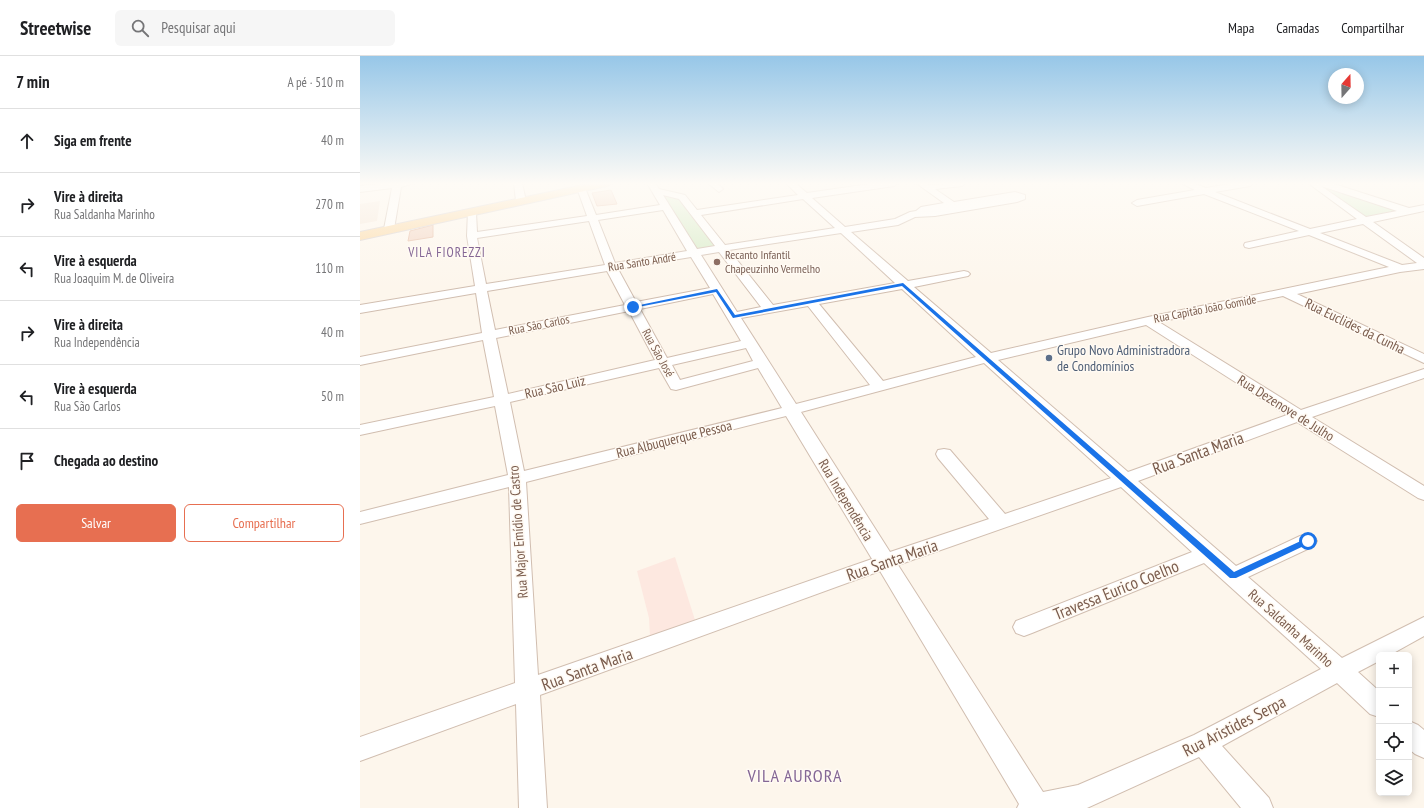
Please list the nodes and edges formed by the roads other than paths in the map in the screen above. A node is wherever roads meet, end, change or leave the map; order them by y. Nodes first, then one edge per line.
1 (391, 218) edge
2 (427, 218) edge
3 (436, 218) edge
4 (471, 218) edge
5 (592, 218) joint
6 (673, 218) edge
7 (697, 218) edge
8 (829, 218) edge
9 (905, 218) edge
10 (1276, 218) edge
11 (1359, 218) edge
12 (1376, 218) edge
13 (1363, 221) junction
14 (390, 226) junction
15 (360, 229) edge
16 (842, 230) junction
17 (1312, 232) junction
18 (360, 236) edge
19 (472, 236) junction
20 (1249, 246) dead end
21 (723, 248) junction
22 (694, 253) junction
23 (1424, 264) edge
24 (611, 267) junction
25 (1402, 268) junction
26 (964, 274) dead end
27 (1424, 277) edge
28 (903, 284) junction
29 (481, 289) junction
30 (717, 290) junction
31 (1286, 293) junction
32 (811, 302) junction
33 (633, 307) junction
34 (360, 309) edge
35 (770, 310) junction
36 (733, 316) junction
37 (1148, 321) junction
38 (489, 335) junction
39 (749, 343) junction
40 (987, 358) junction
41 (1424, 359) edge
42 (360, 361) edge
43 (662, 362) junction
44 (762, 363) junction
45 (1424, 373) edge
46 (878, 386) junction
47 (501, 400) junction
48 (791, 410) junction
49 (1298, 416) junction
50 (360, 430) edge
51 (944, 454) dead end
52 (517, 478) junction
53 (1124, 480) junction
54 (1424, 494) edge
55 (360, 518) edge
56 (1001, 522) junction
57 (1308, 541) dead end
58 (1208, 554) junction
59 (884, 562) junction
60 (1233, 576) junction
61 (1424, 626) edge
62 (1024, 627) dead end
63 (1339, 671) junction
64 (527, 691) junction
65 (1376, 703) edge
66 (1412, 736) edge
67 (1203, 743) junction
68 (1424, 746) edge
69 (360, 749) edge
70 (1034, 807) edge
71 (533, 808) edge
72 (1259, 808) edge

1 - 14 street
2 - 14 main road
3 - 14 main road
4 - 19 street, Rua Major Emídio de Castro
5 - 19 street
5 - 24 street, Rua São José
6 - 22 street, Rua Independência
7 - 21 street, Rua Independência
8 - 16 street, Rua Saldanha Marinho
9 - 16 street, Rua Santo André
10 - 17 street
11 - 13 street
12 - 13 street
13 - 17 street
13 - 23 street
14 - 15 main road
14 - 18 main road
16 - 21 street, Rua Santo André
16 - 28 street, Rua Saldanha Marinho
17 - 20 street
17 - 25 street
19 - 29 street, Rua Major Emídio de Castro
21 - 22 street, Rua Santo André
21 - 35 street, Rua Independência
22 - 24 street, Rua Santo André
22 - 30 street, Rua Independência
23 - 25 street, Rua Capitão João Gomide
24 - 29 street, Rua Santo André
24 - 33 street, Rua São José
25 - 27 street
25 - 31 street, Rua Capitão João Gomide
26 - 28 street
28 - 32 street
28 - 40 street, Rua Saldanha Marinho
29 - 34 street, Rua Santo André
29 - 38 street, Rua Major Emídio de Castro
30 - 33 street, Rua São Carlos
30 - 36 street, Rua Independência
31 - 37 street, Rua Capitão João Gomide
31 - 41 street, Rua Euclides da Cunha
32 - 35 street
32 - 46 street
33 - 38 street, Rua São Carlos
33 - 43 street, Rua São José
35 - 36 street
36 - 39 street, Rua Independência
37 - 40 street, Rua Capitão João Gomide
37 - 49 street, Rua Dezenove de Julho
38 - 42 street, Rua São Carlos
38 - 47 street, Rua Major Emídio de Castro
39 - 43 street, Rua São Luiz
39 - 44 street, Rua Independência
40 - 46 street, Rua Albuquerque Pessoa
40 - 53 street, Rua Saldanha Marinho
43 - 44 street, Rua São José
43 - 47 street, Rua São Luiz
44 - 48 street, Rua Independência
45 - 49 street, Rua Santa Maria
46 - 48 street, Rua Albuquerque Pessoa
47 - 50 street, Rua São Luiz
47 - 52 street, Rua Major Emídio de Castro
48 - 52 street, Rua Albuquerque Pessoa
48 - 59 street, Rua Independência
49 - 53 street, Rua Santa Maria
49 - 54 street, Rua Dezenove de Julho
51 - 56 street
52 - 55 street, Rua Albuquerque Pessoa
52 - 64 street, Rua Major Emídio de Castro
53 - 56 street, Rua Santa Maria
53 - 58 street, Rua Saldanha Marinho
56 - 59 street, Rua Santa Maria
57 - 60 street
58 - 60 street, Rua Saldanha Marinho
58 - 62 street, Travessa Eurico Coelho
59 - 64 street, Rua Santa Maria
59 - 70 street, Rua Independência
60 - 63 street, Rua Saldanha Marinho
61 - 63 street, Rua Aristides Serpa
63 - 65 street, Rua Saldanha Marinho
63 - 67 street, Rua Aristides Serpa
64 - 69 street, Rua Santa Maria
64 - 71 street, Rua Major Emídio de Castro
66 - 68 street
67 - 70 street, Rua Aristides Serpa
67 - 72 street

